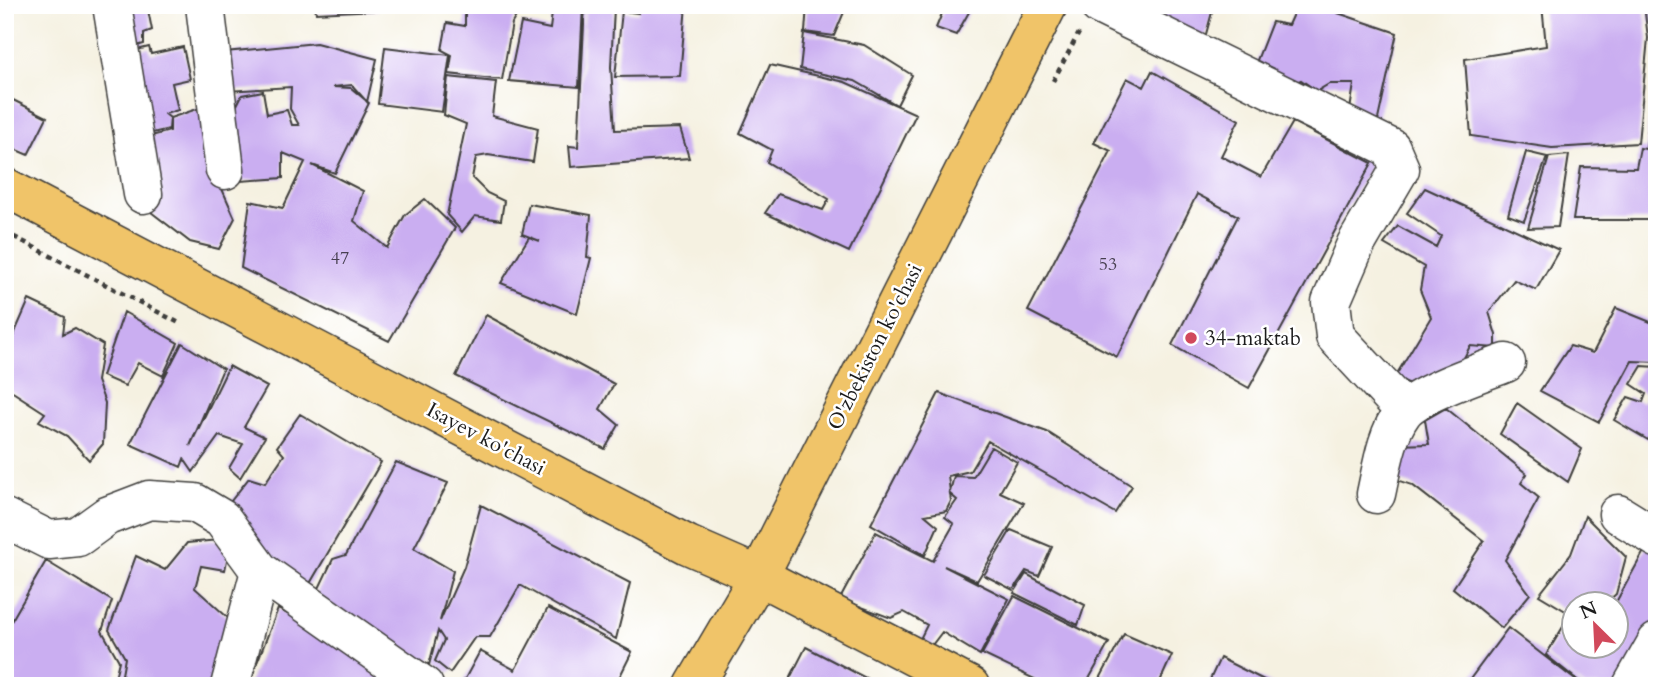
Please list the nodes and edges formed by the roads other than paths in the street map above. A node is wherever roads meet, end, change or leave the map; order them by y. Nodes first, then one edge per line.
1 (112, 5) edge
2 (205, 5) edge
3 (1048, 5) edge
4 (1099, 5) edge
5 (225, 170) dead end
6 (5, 187) edge
7 (143, 194) dead end
8 (1506, 363) dead end
9 (1404, 410) junction
10 (1376, 494) dead end
11 (1618, 514) dead end
12 (5, 518) edge
13 (1657, 538) edge
14 (260, 571) junction
15 (759, 576) junction
16 (1657, 642) edge
17 (230, 686) edge
18 (424, 686) edge
19 (694, 686) edge
20 (970, 686) edge
21 (1632, 686) edge

1 - 7 street
2 - 5 street
3 - 15 main road, O'zbekiston ko'chasi
4 - 9 street
6 - 15 main road, Isayev ko'chasi
8 - 9 street
9 - 10 street
11 - 13 street
12 - 14 street
14 - 17 street
14 - 18 street
15 - 19 main road, O'zbekiston ko'chasi
15 - 20 main road, Isayev ko'chasi
16 - 21 street

